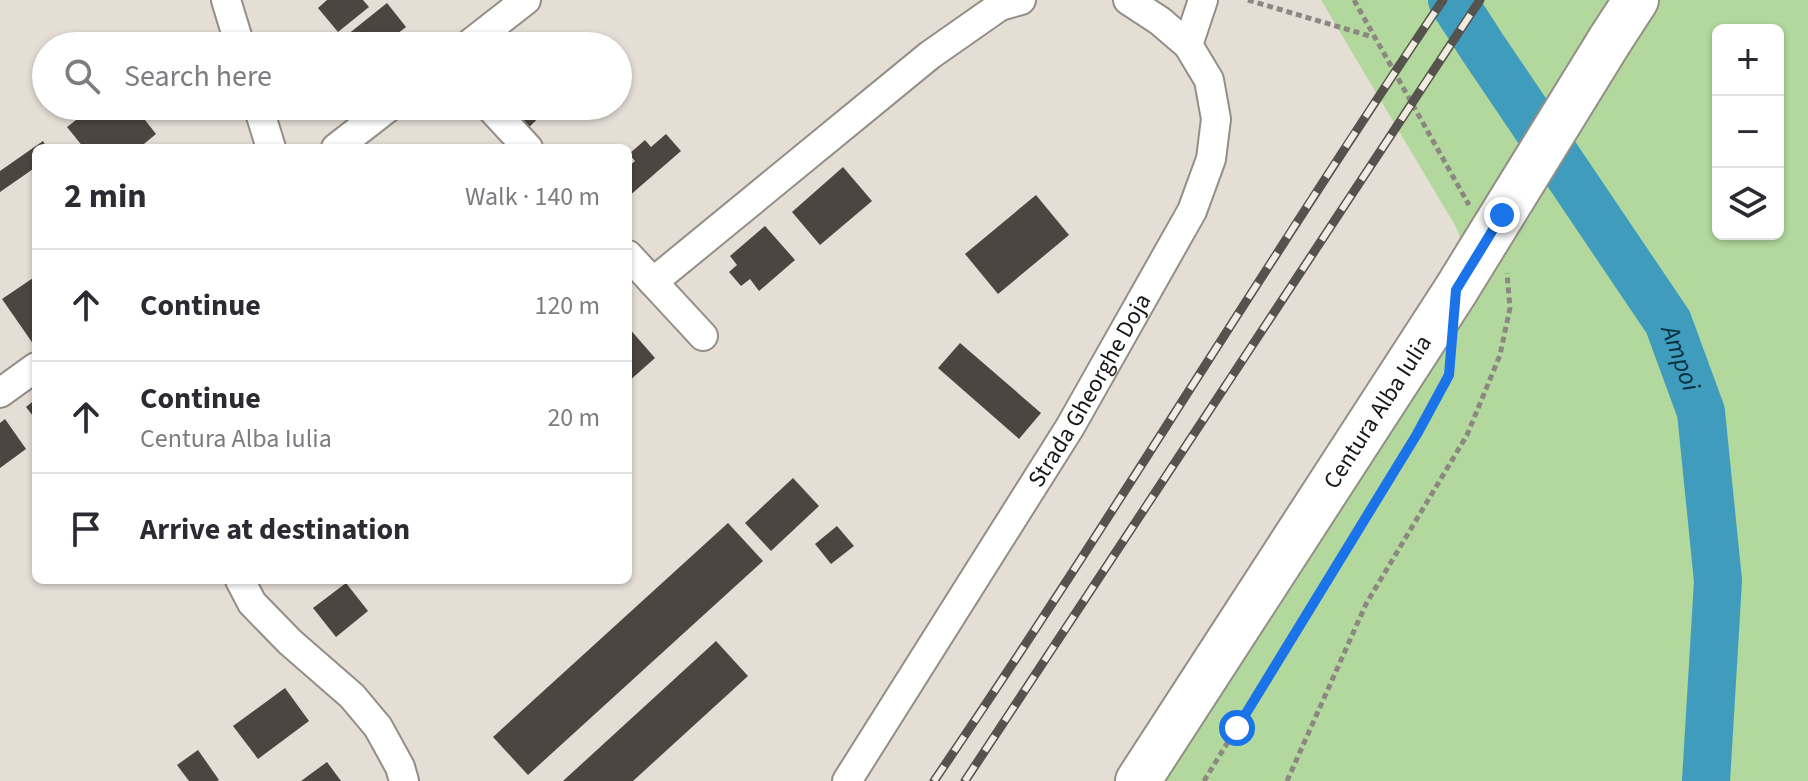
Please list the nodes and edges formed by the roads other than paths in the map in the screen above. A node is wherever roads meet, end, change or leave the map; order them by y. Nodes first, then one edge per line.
1 (226, 0) edge
2 (526, 0) edge
3 (1021, 0) edge
4 (1128, 0) edge
5 (1203, 0) edge
6 (1636, 0) edge
7 (236, 32) edge
8 (485, 32) edge
9 (1188, 45) junction
10 (262, 120) edge
11 (372, 120) edge
12 (502, 120) edge
13 (270, 144) edge
14 (341, 144) edge
15 (524, 144) edge
16 (632, 259) edge
17 (653, 282) junction
18 (703, 336) dead end
19 (32, 370) edge
20 (0, 393) edge
21 (242, 584) edge
22 (404, 781) edge
23 (847, 781) edge
24 (1138, 781) edge

1 - 7 street
2 - 8 street
3 - 17 street
4 - 9 street, Strada Gheorghe Doja
5 - 9 street
6 - 24 main road, Centura Alba Iulia, bridge
9 - 23 street, Strada Gheorghe Doja
10 - 13 street
11 - 14 street
12 - 15 street
16 - 17 street
17 - 18 street
19 - 20 street
21 - 22 street

